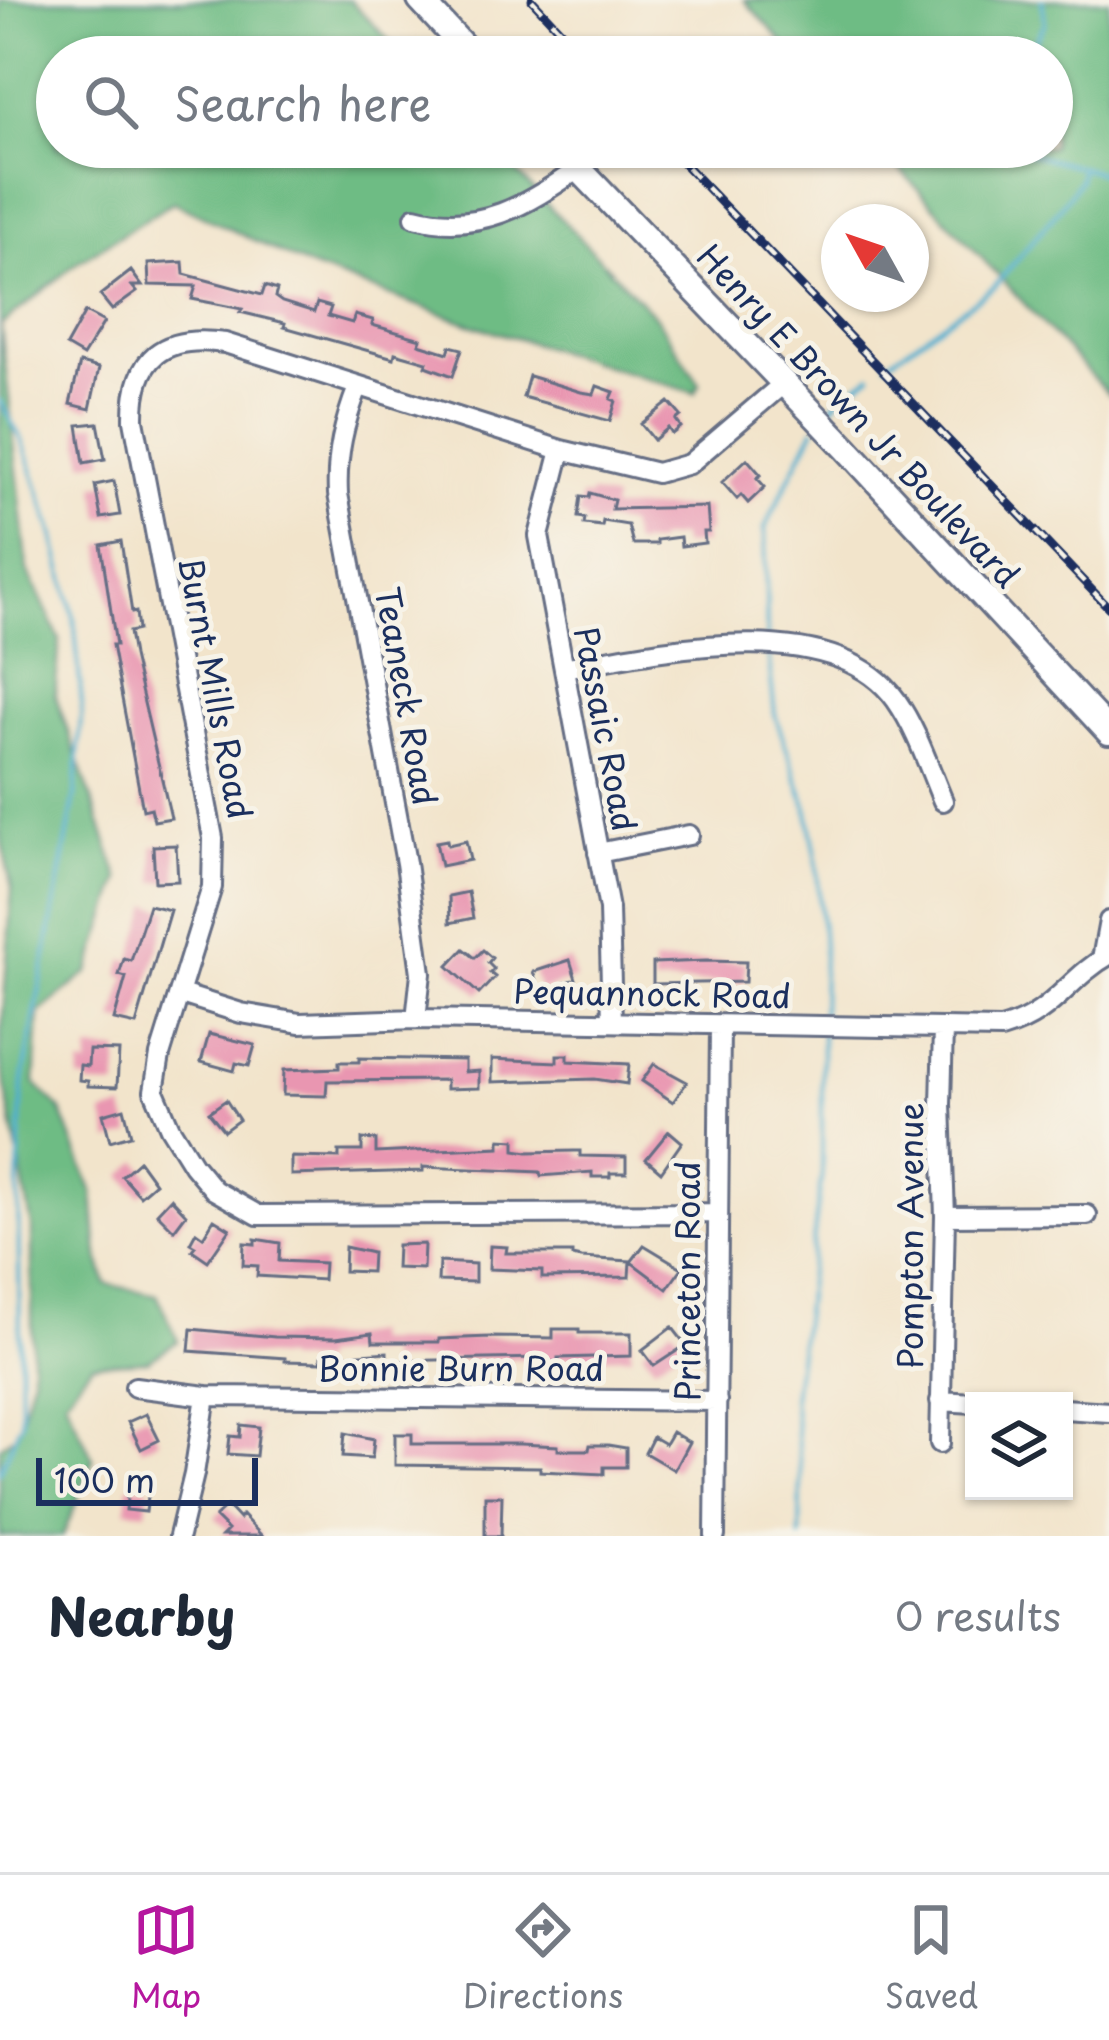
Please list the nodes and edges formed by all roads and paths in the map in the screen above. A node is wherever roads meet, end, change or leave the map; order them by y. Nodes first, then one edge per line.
1 (420, 0) edge
2 (453, 36) edge
3 (578, 169) joint
4 (416, 217) dead end
5 (784, 382) junction
6 (358, 387) junction
7 (562, 450) junction
8 (564, 668) junction
9 (1109, 731) edge
10 (943, 801) dead end
11 (689, 835) dead end
12 (598, 854) junction
13 (1109, 921) edge
14 (1107, 960) edge
15 (181, 994) junction
16 (416, 1018) junction
17 (612, 1022) junction
18 (720, 1027) junction
19 (943, 1030) junction
20 (718, 1213) junction
21 (1087, 1215) dead end
22 (945, 1216) junction
23 (135, 1387) dead end
24 (206, 1396) junction
25 (717, 1401) junction
26 (940, 1401) junction
27 (965, 1402) edge
28 (1073, 1410) edge
29 (1109, 1412) edge
30 (940, 1443) dead end
31 (178, 1536) edge
32 (715, 1536) edge

1 - 2 main road
3 - 4 street
3 - 5 main road, Henry E Brown Jr Boulevard
5 - 7 street, Burnt Mills Road
5 - 9 main road, Henry E Brown Jr Boulevard
6 - 7 street, Burnt Mills Road
6 - 15 street, Burnt Mills Road
6 - 16 street, Teaneck Road
7 - 8 street, Passaic Road
8 - 10 street
8 - 12 street, Passaic Road
11 - 12 street
12 - 17 street, Passaic Road
13 - 14 street, Pequannock Road
14 - 19 street, Pequannock Road
15 - 16 street, Pequannock Road
15 - 20 street, Burnt Mills Road
16 - 17 street, Pequannock Road
17 - 18 street, Pequannock Road
18 - 19 street, Pequannock Road
18 - 20 street, Princeton Road
19 - 22 street, Pompton Avenue
20 - 25 street, Princeton Road
21 - 22 street
22 - 26 street, Pompton Avenue
23 - 24 street, Bonnie Burn Road
24 - 25 street, Bonnie Burn Road
24 - 31 street
25 - 32 street, Princeton Road
26 - 27 street
26 - 30 street, Pompton Avenue
28 - 29 street

